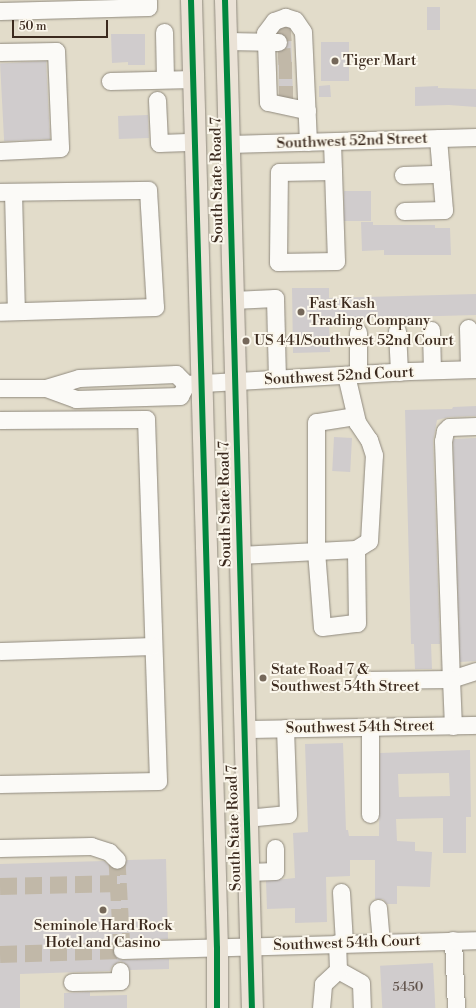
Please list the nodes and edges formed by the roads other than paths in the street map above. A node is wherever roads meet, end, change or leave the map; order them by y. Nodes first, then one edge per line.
1 (148, 0) edge
2 (191, 0) edge
3 (225, 0) edge
4 (0, 11) edge
5 (164, 32) dead end
6 (227, 41) junction
7 (0, 52) edge
8 (164, 79) junction
9 (194, 79) junction
10 (110, 81) dead end
11 (157, 100) dead end
12 (476, 137) edge
13 (438, 138) junction
14 (195, 142) junction
15 (308, 142) junction
16 (332, 142) junction
17 (229, 144) junction
18 (0, 151) edge
19 (333, 171) junction
20 (441, 174) junction
21 (403, 175) dead end
22 (6, 192) edge
23 (404, 211) dead end
24 (233, 300) junction
25 (8, 312) edge
26 (468, 328) dead end
27 (430, 330) dead end
28 (397, 331) dead end
29 (358, 332) dead end
30 (473, 369) edge
31 (432, 370) junction
32 (399, 372) junction
33 (352, 374) junction
34 (277, 379) junction
35 (235, 382) junction
36 (194, 384) junction
37 (0, 388) edge
38 (355, 416) junction
39 (0, 420) edge
40 (476, 426) edge
41 (356, 549) junction
42 (316, 551) junction
43 (239, 555) junction
44 (152, 646) junction
45 (0, 651) edge
46 (476, 670) edge
47 (451, 679) junction
48 (364, 680) dead end
49 (476, 725) edge
50 (452, 726) junction
51 (370, 727) junction
52 (285, 728) junction
53 (244, 729) junction
54 (0, 784) edge
55 (370, 814) dead end
56 (246, 818) junction
57 (0, 848) edge
58 (275, 848) dead end
59 (117, 860) dead end
60 (248, 872) junction
61 (341, 892) dead end
62 (378, 908) dead end
63 (453, 940) junction
64 (476, 940) edge
65 (381, 942) junction
66 (340, 943) junction
67 (251, 946) junction
68 (217, 948) junction
69 (122, 950) dead end
70 (338, 970) junction
71 (120, 971) dead end
72 (72, 982) dead end
73 (217, 1008) edge
74 (252, 1008) edge
75 (321, 1008) edge
76 (362, 1008) edge
77 (456, 1008) edge

1 - 4 street
2 - 9 main road, South State Road 7
3 - 6 main road, South State Road 7
5 - 8 street
6 - 15 street
6 - 17 main road, South State Road 7
7 - 18 street
8 - 9 street
8 - 10 street
9 - 14 main road, South State Road 7
11 - 14 street
12 - 13 street, Southwest 52nd Street
13 - 16 street, Southwest 52nd Street
13 - 20 street
14 - 36 main road, South State Road 7
15 - 16 street, Southwest 52nd Street
15 - 17 street, Southwest 52nd Street
16 - 19 street
17 - 24 main road, South State Road 7
19 - 19 street
20 - 21 street
20 - 23 street
22 - 25 street
22 - 25 street
24 - 34 street
24 - 35 main road, South State Road 7
26 - 30 street
27 - 31 street
28 - 32 street
29 - 33 street
30 - 31 street, Southwest 52nd Court
31 - 32 street, Southwest 52nd Court
32 - 33 street, Southwest 52nd Court
33 - 34 street, Southwest 52nd Court
33 - 38 street
34 - 35 street, Southwest 52nd Court
35 - 36 street, Southwest 52nd Court
35 - 43 main road, South State Road 7
36 - 37 street
36 - 68 main road, South State Road 7
38 - 41 street
38 - 42 street
39 - 44 street
40 - 47 street
41 - 42 street
41 - 42 street
42 - 43 street
43 - 53 main road, South State Road 7
44 - 45 street
44 - 54 street
46 - 47 street
47 - 48 street
47 - 50 street
49 - 50 street, Southwest 54th Street
50 - 51 street, Southwest 54th Street
51 - 52 street, Southwest 54th Street
51 - 55 street
52 - 53 street, Southwest 54th Street
52 - 56 street
53 - 56 main road, South State Road 7
56 - 60 main road, South State Road 7
57 - 59 street
58 - 60 street
60 - 67 main road, South State Road 7
61 - 66 street
62 - 65 street
63 - 64 street, Southwest 54th Court
63 - 65 street, Southwest 54th Court
63 - 77 street
65 - 66 street, Southwest 54th Court
66 - 67 street, Southwest 54th Court
66 - 70 street
67 - 68 street, Southwest 54th Court
67 - 74 main road, South State Road 7
68 - 69 street, Southwest 54th Court
68 - 73 main road, South State Road 7
70 - 75 street
70 - 76 street
71 - 72 street

